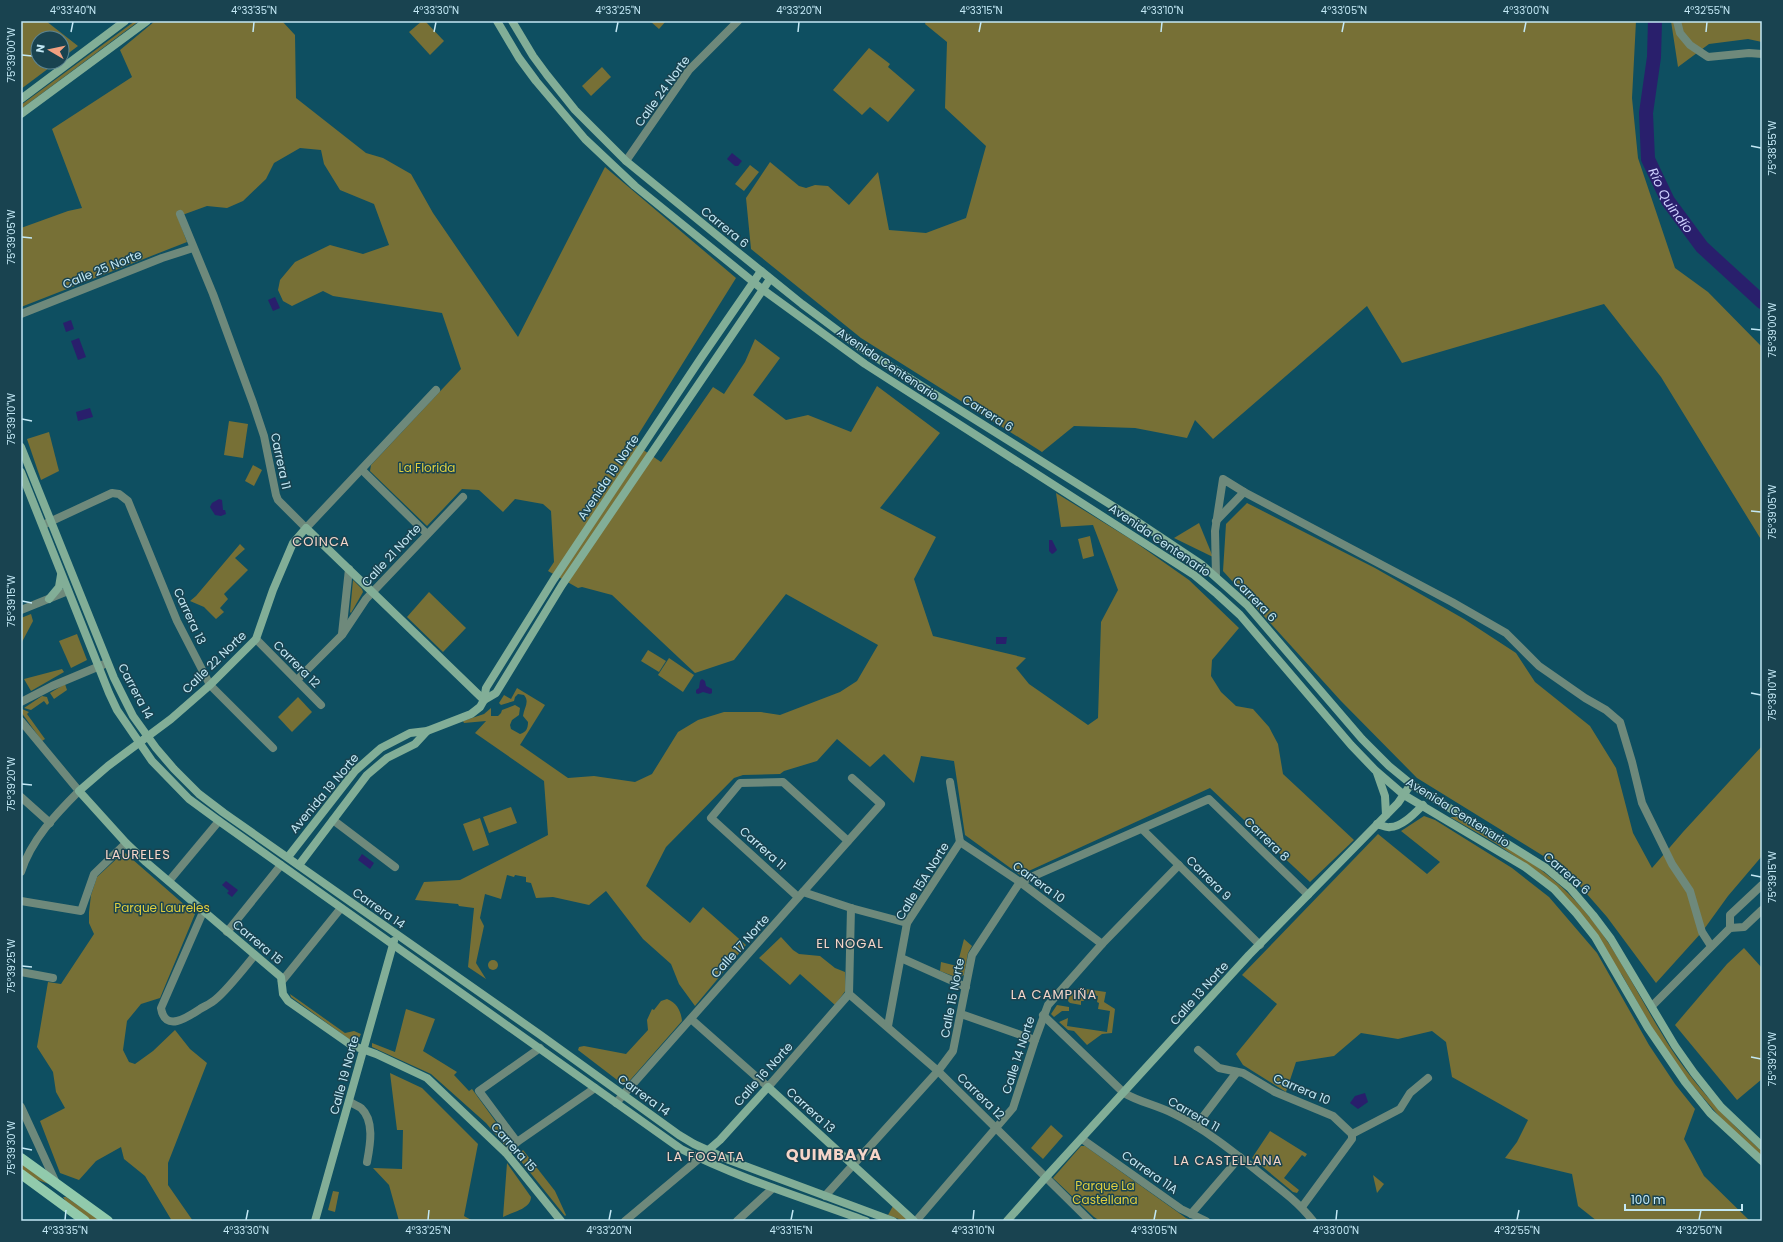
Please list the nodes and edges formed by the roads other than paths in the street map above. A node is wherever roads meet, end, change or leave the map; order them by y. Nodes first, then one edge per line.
1 (125, 21) edge
2 (146, 21) edge
3 (497, 21) edge
4 (512, 21) edge
5 (738, 21) edge
6 (1677, 21) edge
7 (1762, 54) edge
8 (564, 96) junction
9 (21, 99) edge
10 (554, 104) junction
11 (21, 114) edge
12 (626, 161) junction
13 (180, 214) dead end
14 (193, 248) junction
15 (761, 271) junction
16 (770, 279) junction
17 (753, 282) junction
18 (762, 289) junction
19 (21, 314) edge
20 (436, 390) dead end
21 (21, 447) edge
22 (362, 470) junction
23 (22, 477) edge
24 (1244, 492) junction
25 (463, 497) dead end
26 (1216, 520) junction
27 (52, 521) junction
28 (42, 525) junction
29 (306, 528) junction
30 (427, 534) junction
31 (349, 569) junction
32 (60, 570) junction
33 (1216, 576) junction
34 (68, 591) junction
35 (373, 592) junction
36 (49, 599) junction
37 (21, 610) edge
38 (342, 635) junction
39 (256, 639) junction
40 (107, 662) junction
41 (97, 666) junction
42 (297, 680) junction
43 (210, 685) junction
44 (484, 700) junction
45 (21, 702) edge
46 (321, 705) dead end
47 (21, 721) edge
48 (427, 731) junction
49 (148, 737) junction
50 (140, 743) junction
51 (273, 748) dead end
52 (1375, 770) junction
53 (852, 778) dead end
54 (950, 782) dead end
55 (1411, 784) junction
56 (79, 791) junction
57 (1404, 795) junction
58 (21, 797) edge
59 (1423, 805) junction
60 (1386, 815) junction
61 (333, 820) junction
62 (219, 821) junction
63 (50, 823) junction
64 (1377, 824) junction
65 (1142, 829) junction
66 (848, 841) junction
67 (960, 842) junction
68 (126, 843) junction
69 (288, 857) junction
70 (282, 865) junction
71 (299, 865) junction
72 (1179, 865) junction
73 (395, 867) dead end
74 (21, 872) edge
75 (169, 881) junction
76 (1020, 882) junction
77 (1762, 886) edge
78 (801, 895) junction
79 (1308, 895) junction
80 (21, 901) edge
81 (341, 908) junction
82 (851, 908) junction
83 (1762, 910) edge
84 (202, 912) junction
85 (907, 923) junction
86 (1730, 928) junction
87 (228, 932) junction
88 (398, 935) junction
89 (392, 944) junction
90 (1102, 944) junction
91 (1260, 944) junction
92 (1711, 946) junction
93 (255, 955) junction
94 (901, 958) junction
95 (21, 972) edge
96 (53, 978) dead end
97 (282, 981) junction
98 (966, 988) junction
99 (850, 994) junction
100 (1652, 1006) junction
101 (960, 1014) junction
102 (1043, 1015) junction
103 (691, 1019) junction
104 (888, 1026) junction
105 (1035, 1040) junction
106 (540, 1048) junction
107 (363, 1050) junction
108 (1198, 1050) dead end
109 (938, 1071) junction
110 (1237, 1072) junction
111 (1428, 1078) dead end
112 (768, 1087) junction
113 (595, 1088) junction
114 (1124, 1093) junction
115 (623, 1095) junction
116 (350, 1102) junction
117 (616, 1103) junction
118 (21, 1107) edge
119 (1196, 1126) junction
120 (997, 1128) junction
121 (1352, 1134) junction
122 (1082, 1139) junction
123 (517, 1142) junction
124 (1762, 1146) edge
125 (708, 1150) junction
126 (1342, 1152) junction
127 (506, 1153) junction
128 (1240, 1157) junction
129 (1350, 1157) dead end
130 (21, 1158) edge
131 (700, 1158) junction
132 (1762, 1161) edge
133 (367, 1162) dead end
134 (854, 1165) junction
135 (21, 1174) edge
136 (1046, 1177) junction
137 (56, 1183) junction
138 (773, 1188) junction
139 (48, 1194) junction
140 (825, 1196) junction
141 (1302, 1207) junction
142 (1191, 1214) junction
143 (85, 1221) edge
144 (108, 1221) edge
145 (315, 1221) edge
146 (561, 1221) edge
147 (625, 1221) edge
148 (737, 1221) edge
149 (866, 1221) edge
150 (893, 1221) edge
151 (915, 1221) edge
152 (1007, 1221) edge
153 (1090, 1221) edge
154 (1206, 1221) edge
155 (1313, 1221) edge

1 - 9 main road
2 - 11 main road
3 - 10 main road, Avenida Centenario
4 - 8 main road, Carrera 6
5 - 12 street, Calle 24 Norte
6 - 7 street
8 - 10 street
8 - 12 main road, Carrera 6
10 - 17 main road, Avenida Centenario
12 - 15 main road, Carrera 6
13 - 14 street, Carrera 11
14 - 19 street, Calle 25 Norte
14 - 29 street, Carrera 11
15 - 16 main road, Carrera 6
15 - 17 main road, Avenida 19 Norte
16 - 18 main road, Avenida 19 Norte
16 - 33 main road, Carrera 6
17 - 18 main road, Avenida Centenario
17 - 44 main road, Avenida 19 Norte
18 - 44 main road, Avenida 19 Norte
18 - 52 main road, Avenida Centenario
20 - 22 street, Calle 22 Norte
21 - 27 main road, Carrera 14
22 - 29 street, Calle 22 Norte
22 - 30 street
23 - 28 main road, Carrera 14
24 - 26 street
24 - 26 street
24 - 92 street
25 - 30 street, Calle 21 Norte
26 - 33 street
27 - 28 street
27 - 40 main road, Carrera 14
27 - 43 street, Carrera 13
28 - 32 main road, Carrera 14
29 - 31 main road, Carrera 11
29 - 39 main road, Calle 22 Norte
30 - 35 street, Calle 21 Norte
31 - 35 main road, Carrera 11
31 - 38 street, Calle 21 Norte
32 - 34 main road, Carrera 14
32 - 36 main road
33 - 55 main road, Carrera 6
34 - 36 street
34 - 41 main road, Carrera 14
35 - 38 street, Calle 21 Norte
35 - 44 main road, Carrera 11
36 - 37 street
38 - 42 street, Calle 21 Norte
39 - 42 street, Carrera 12
39 - 43 main road, Calle 22 Norte
40 - 41 street
40 - 49 main road, Carrera 14
41 - 45 street
41 - 50 main road, Carrera 14
42 - 46 street, Carrera 12
43 - 49 main road, Calle 22 Norte
43 - 51 street, Carrera 13
44 - 48 main road, Avenida 19 Norte
47 - 56 street, Carrera 15
48 - 61 main road, Avenida 19 Norte
48 - 69 main road, Avenida 19 Norte
49 - 50 main road, Calle 22 Norte
49 - 69 main road, Carrera 14
50 - 56 main road, Calle 22 Norte
50 - 62 main road, Carrera 14
52 - 57 main road, Avenida Centenario
52 - 60 main road
53 - 66 street, Calle 17 Norte
54 - 67 street
55 - 57 main road, Calle 13 Norte
55 - 100 main road, Carrera 6
56 - 63 street, Calle 22 Norte
56 - 68 main road, Carrera 15
57 - 59 main road, Avenida Centenario
57 - 60 main road, Calle 13 Norte
58 - 63 street
59 - 64 main road
59 - 132 main road, Avenida Centenario
60 - 64 main road, Calle 13 Norte
61 - 71 main road, Avenida 19 Norte
61 - 73 street
62 - 70 main road, Carrera 14
62 - 75 street
63 - 74 street, Calle 22 Norte
64 - 79 main road, Calle 13 Norte
65 - 72 street, Carrera 9
65 - 76 street
65 - 79 street, Carrera 8
66 - 78 street, Calle 17 Norte
66 - 78 street, Carrera 11
67 - 76 street, Carrera 10
67 - 85 street, Calle 15A Norte
68 - 75 main road, Carrera 15
68 - 80 street
69 - 71 main road, Carrera 14
70 - 81 main road, Carrera 14
70 - 87 street
71 - 88 main road, Carrera 14
72 - 90 street, Calle 14 Norte
72 - 91 street, Carrera 9
75 - 84 main road, Carrera 15
76 - 90 street, Carrera 10
76 - 98 street, Calle 15 Norte
77 - 86 street
78 - 82 street, Carrera 11
78 - 103 street, Calle 17 Norte
79 - 91 main road, Calle 13 Norte
81 - 89 main road, Carrera 14
81 - 97 street
82 - 85 street, Carrera 11
82 - 99 street
83 - 86 street
84 - 87 main road, Carrera 15
84 - 93 street
85 - 94 street, Calle 15A Norte
86 - 92 street
87 - 93 main road, Carrera 15
88 - 89 main road, Calle 19 Norte
88 - 115 main road, Carrera 14
89 - 106 main road, Carrera 14
89 - 107 main road, Calle 19 Norte
90 - 102 street, Calle 14 Norte
91 - 114 main road, Calle 13 Norte
92 - 100 street
93 - 97 main road, Carrera 15
94 - 98 street
94 - 104 street, Calle 15A Norte
95 - 96 street
97 - 107 main road, Carrera 15
98 - 101 street, Calle 15 Norte
99 - 104 street, Carrera 12
99 - 112 street, Calle 16 Norte
100 - 124 main road, Carrera 6
101 - 105 street
101 - 109 street, Calle 15 Norte
102 - 105 street, Calle 14 Norte
102 - 114 street, Carrera 11
103 - 112 street, Carrera 13
103 - 115 street, Calle 17 Norte
104 - 109 street, Carrera 12
105 - 120 street, Calle 14 Norte
106 - 113 main road, Carrera 14
106 - 123 street, Carrera 15
107 - 116 main road, Calle 19 Norte
107 - 127 main road, Carrera 15
108 - 110 street, Carrera 10
109 - 120 street, Carrera 12
109 - 134 street, Calle 15 Norte
110 - 119 street
110 - 121 street, Carrera 10
111 - 121 street
112 - 125 main road, Calle 16 Norte
112 - 134 main road, Carrera 13
113 - 117 main road, Carrera 14
113 - 123 street
114 - 119 street, Carrera 11
114 - 122 main road, Calle 13 Norte
115 - 117 street, Calle 17 Norte
115 - 125 main road, Carrera 14
116 - 133 street
116 - 145 main road, Calle 19 Norte
117 - 131 main road, Carrera 14
118 - 137 street
119 - 128 street, Carrera 11
120 - 136 street, Carrera 12
120 - 151 street, Calle 14 Norte
121 - 126 street
122 - 136 main road, Calle 13 Norte
122 - 142 street, Carrera 11A
123 - 127 street
125 - 131 main road, Calle 16 Norte
125 - 140 main road, Carrera 14
126 - 129 street
126 - 141 street
127 - 146 main road, Carrera 15
128 - 141 street, Carrera 11
128 - 142 street
130 - 137 main road
131 - 138 main road, Carrera 14
131 - 147 street, Calle 16 Norte
134 - 140 street, Calle 15 Norte
134 - 151 main road, Carrera 13
135 - 139 main road
136 - 152 main road, Calle 13 Norte
136 - 153 street, Carrera 12
137 - 139 main road
137 - 144 main road
138 - 148 street
138 - 149 main road, Carrera 14
139 - 143 main road
140 - 150 main road, Carrera 14
141 - 155 street, Carrera 11
142 - 154 street, Carrera 11A

